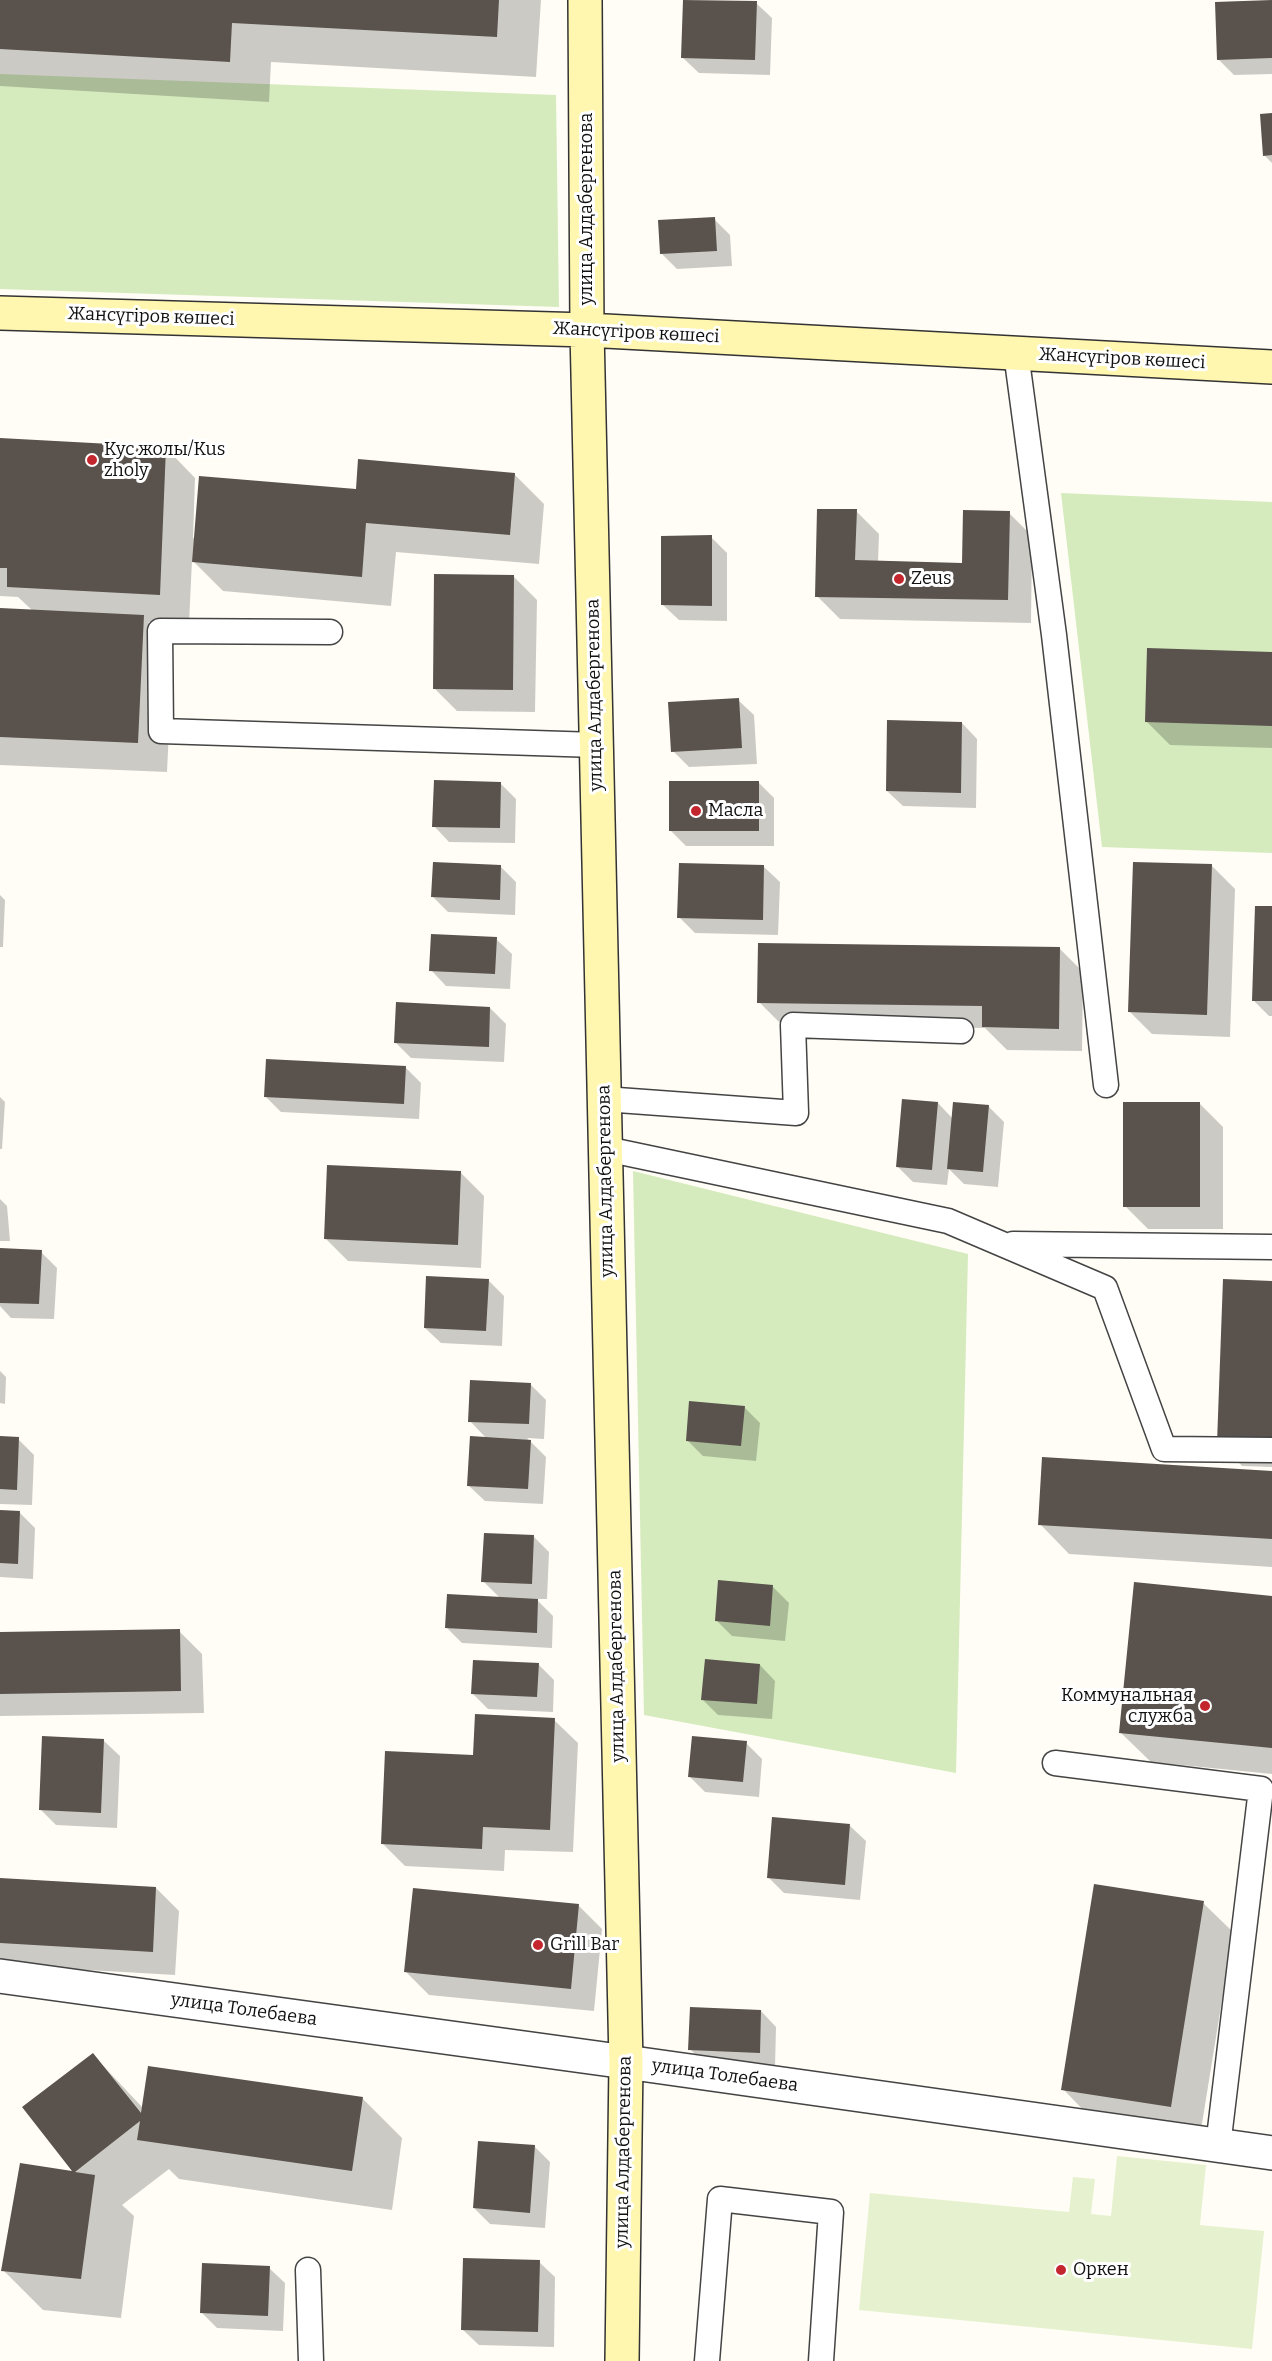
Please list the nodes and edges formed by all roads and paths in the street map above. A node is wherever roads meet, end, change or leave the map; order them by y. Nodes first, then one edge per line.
1 (585, 0) edge
2 (0, 313) edge
3 (587, 330) junction
4 (1016, 353) junction
5 (1272, 367) edge
6 (330, 632) dead end
7 (597, 745) junction
8 (961, 1031) dead end
9 (1106, 1085) dead end
10 (604, 1099) junction
11 (606, 1149) junction
12 (1003, 1244) junction
13 (1272, 1248) edge
14 (1272, 1450) edge
15 (1055, 1763) dead end
16 (0, 1976) edge
17 (626, 2062) junction
18 (1218, 2146) junction
19 (1272, 2153) edge
20 (308, 2270) dead end
21 (311, 2361) edge
22 (622, 2361) edge
23 (707, 2361) edge
24 (820, 2361) edge

1 - 3 street, улица Алдабергенова
2 - 3 street, Жансүгіров көшесі
3 - 4 street, Жансүгіров көшесі
3 - 7 street, улица Алдабергенова
4 - 5 street, Жансүгіров көшесі
4 - 9 lane
6 - 7 lane
7 - 10 street, улица Алдабергенова
8 - 10 lane
10 - 11 street, улица Алдабергенова
11 - 12 lane
11 - 17 street, улица Алдабергенова
12 - 13 lane
12 - 14 lane
15 - 18 lane
16 - 17 street, улица Толебаева
17 - 18 street, улица Толебаева
17 - 22 street, улица Алдабергенова
18 - 19 street, улица Толебаева
20 - 21 lane
23 - 24 lane

